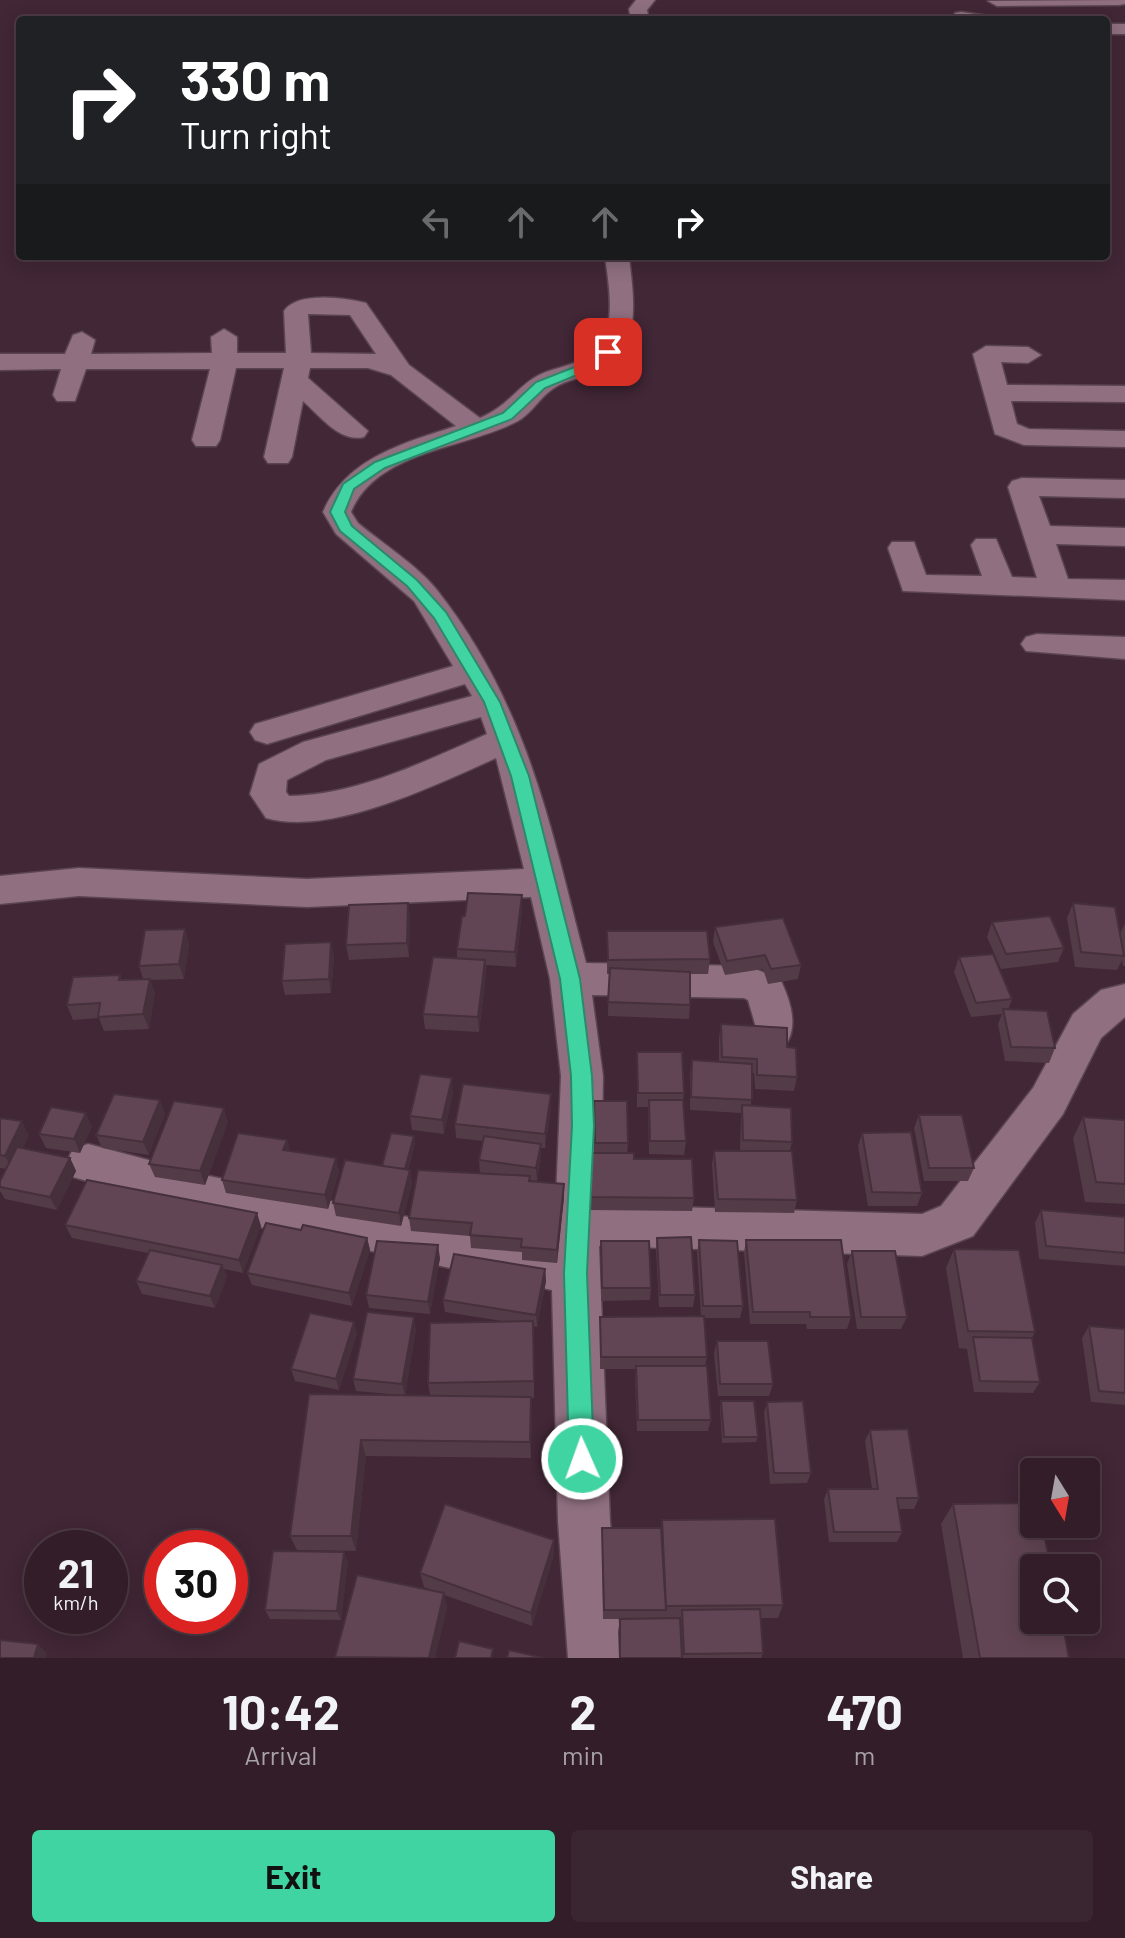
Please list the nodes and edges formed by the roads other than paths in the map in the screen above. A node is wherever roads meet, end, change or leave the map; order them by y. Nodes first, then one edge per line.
1 (997, 0) edge
2 (1105, 0) edge
3 (1119, 0) edge
4 (1054, 1) edge
5 (1015, 16) edge
6 (1071, 16) edge
7 (1125, 16) edge
8 (617, 260) edge
9 (18, 336) dead end
10 (224, 347) junction
11 (149, 348) junction
12 (79, 350) junction
13 (1028, 355) dead end
14 (1, 365) edge
15 (296, 369) junction
16 (400, 370) junction
17 (139, 385) dead end
18 (995, 393) junction
19 (1125, 394) edge
20 (66, 395) dead end
21 (475, 427) junction
22 (354, 431) dead end
23 (1061, 438) junction
24 (1125, 439) edge
25 (206, 440) dead end
26 (278, 457) dead end
27 (1078, 488) junction
28 (1125, 489) edge
29 (1038, 535) junction
30 (1125, 537) edge
31 (986, 545) dead end
32 (903, 548) dead end
33 (1000, 586) junction
34 (1056, 588) junction
35 (1125, 590) edge
36 (1037, 644) dead end
37 (1125, 648) edge
38 (472, 671) junction
39 (492, 702) junction
40 (267, 732) dead end
41 (505, 740) junction
42 (546, 882) junction
43 (0, 890) edge
44 (570, 979) junction
45 (1125, 1000) edge
46 (774, 1029) edge
47 (88, 1163) dead end
48 (580, 1225) junction
49 (575, 1273) junction
50 (595, 1658) edge

1 - 4 street
1 - 5 street
2 - 3 street
2 - 4 street
2 - 7 street
4 - 6 street
8 - 21 street
9 - 14 street
10 - 11 street
10 - 15 street
10 - 25 street
11 - 12 street
11 - 17 street
12 - 14 street
12 - 20 street
13 - 18 street
15 - 16 street
15 - 16 street
15 - 22 street
15 - 26 street
16 - 21 street
18 - 19 street
18 - 23 street
21 - 38 street
23 - 24 street
23 - 27 street
27 - 28 street
27 - 29 street
29 - 30 street
29 - 34 street
31 - 33 street
32 - 33 street
33 - 34 street
34 - 35 street
36 - 37 street
38 - 39 street
38 - 40 street
39 - 41 street
39 - 41 street
41 - 42 street
42 - 43 street
42 - 44 street
44 - 46 street
44 - 48 street
45 - 48 street
47 - 49 street
48 - 49 street
49 - 50 street

